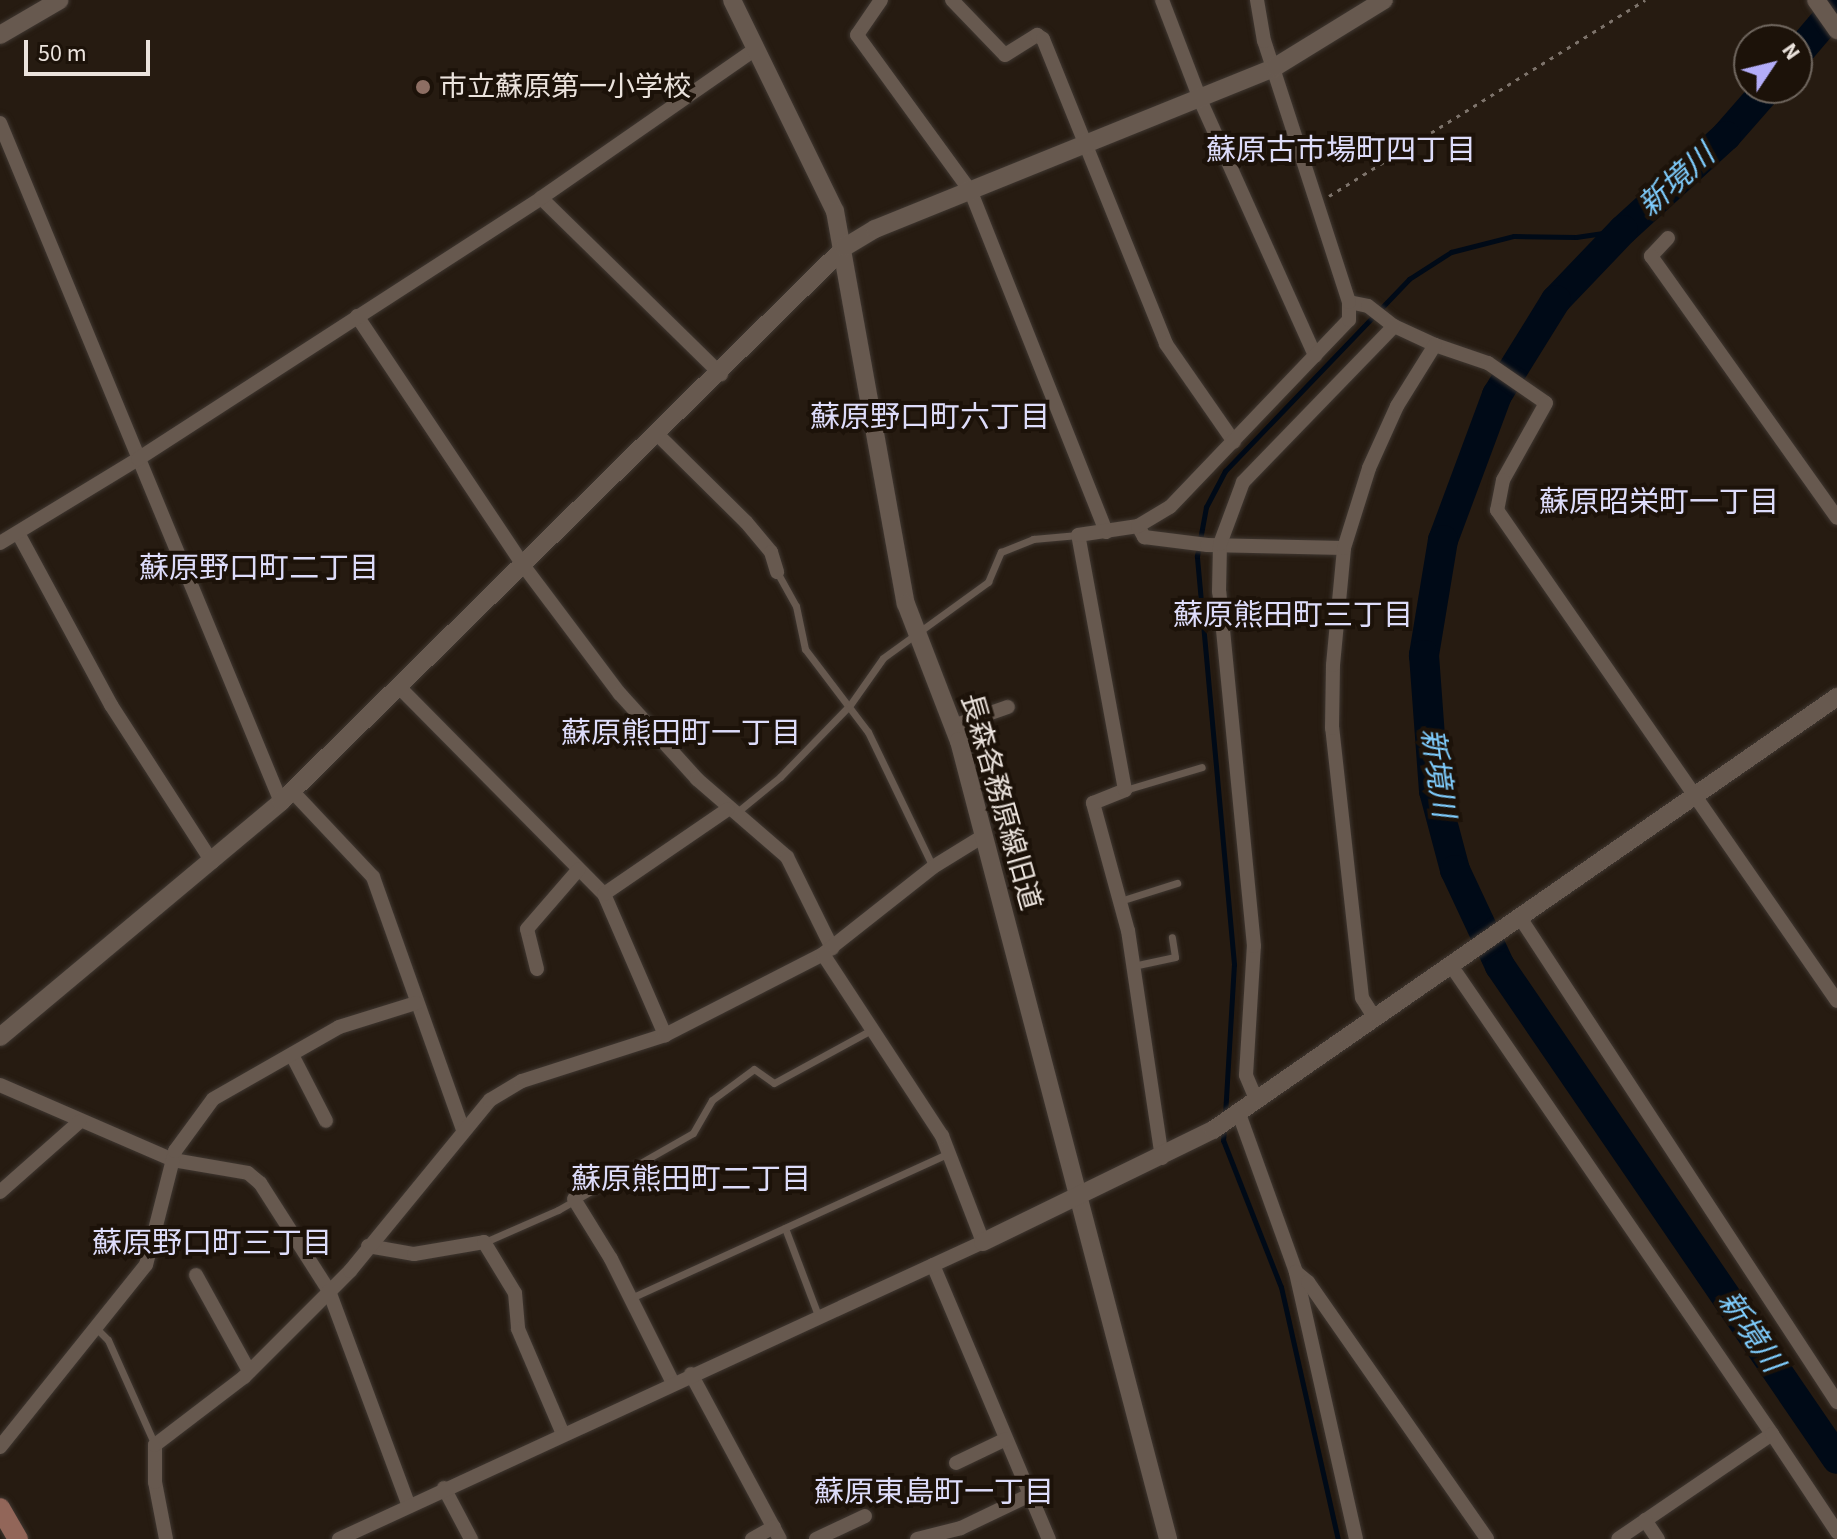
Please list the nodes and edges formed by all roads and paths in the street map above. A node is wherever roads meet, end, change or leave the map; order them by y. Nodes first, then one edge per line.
1 (60, 0) edge
2 (732, 0) edge
3 (881, 0) edge
4 (952, 0) edge
5 (1162, 0) edge
6 (1257, 0) edge
7 (1384, 0) edge
8 (1645, 0) edge
9 (1816, 0) edge
10 (1837, 30) edge
11 (0, 35) edge
12 (757, 48) junction
13 (1275, 67) junction
14 (1201, 101) junction
15 (0, 123) edge
16 (1085, 144) junction
17 (971, 192) junction
18 (541, 198) junction
19 (1320, 202) junction
20 (1668, 238) dead end
21 (845, 247) junction
22 (1349, 302) junction
23 (357, 316) junction
24 (1391, 323) junction
25 (1435, 345) junction
26 (1315, 356) junction
27 (721, 374) junction
28 (658, 435) junction
29 (1234, 442) junction
30 (138, 459) junction
31 (1837, 518) edge
32 (1138, 526) junction
33 (1106, 532) junction
34 (18, 533) junction
35 (1078, 535) junction
36 (0, 543) edge
37 (1214, 545) junction
38 (1344, 548) junction
39 (523, 565) junction
40 (777, 572) joint
41 (916, 636) junction
42 (400, 688) junction
43 (1837, 697) edge
44 (850, 705) junction
45 (1008, 707) dead end
46 (953, 726) junction
47 (1202, 767) dead end
48 (1125, 790) junction
49 (1695, 795) junction
50 (286, 797) junction
51 (732, 811) junction
52 (985, 835) junction
53 (212, 862) junction
54 (933, 867) junction
55 (579, 869) junction
56 (1177, 883) dead end
57 (604, 894) junction
58 (1120, 901) junction
59 (1514, 919) junction
60 (1172, 937) dead end
61 (827, 951) junction
62 (1456, 960) junction
63 (1133, 966) junction
64 (537, 969) dead end
65 (1837, 1001) edge
66 (416, 1003) junction
67 (1374, 1017) junction
68 (873, 1029) junction
69 (665, 1035) junction
70 (0, 1037) edge
71 (292, 1055) junction
72 (0, 1085) edge
73 (1256, 1099) junction
74 (1237, 1112) junction
75 (326, 1121) dead end
76 (79, 1122) junction
77 (463, 1130) junction
78 (949, 1153) junction
79 (1162, 1158) junction
80 (173, 1160) junction
81 (0, 1192) edge
82 (574, 1199) junction
83 (1078, 1199) junction
84 (785, 1228) junction
85 (484, 1242) junction
86 (983, 1242) junction
87 (368, 1246) junction
88 (933, 1265) junction
89 (1296, 1272) junction
90 (196, 1275) dead end
91 (329, 1291) junction
92 (628, 1299) junction
93 (819, 1318) junction
94 (95, 1327) junction
95 (249, 1371) junction
96 (691, 1374) junction
97 (673, 1383) junction
98 (1835, 1394) edge
99 (563, 1434) junction
100 (1772, 1434) junction
101 (1006, 1439) junction
102 (155, 1445) junction
103 (0, 1447) edge
104 (956, 1463) dead end
105 (444, 1488) junction
106 (1030, 1495) junction
107 (408, 1503) junction
108 (0, 1508) edge
109 (865, 1516) dead end
110 (1645, 1520) junction
111 (1837, 1532) edge
112 (777, 1533) edge
113 (1480, 1537) edge
114 (18, 1539) edge
115 (166, 1539) edge
116 (339, 1539) edge
117 (471, 1539) edge
118 (752, 1539) edge
119 (816, 1539) edge
120 (917, 1539) edge
121 (1049, 1539) edge
122 (1168, 1539) edge
123 (1356, 1539) edge
124 (1618, 1539) edge
125 (1658, 1539) edge

1 - 11 street
2 - 12 street, 長森各務原線旧道
3 - 17 street
4 - 16 street
5 - 14 street
6 - 13 street
7 - 13 street
8 - 19 path
9 - 10 street
12 - 18 street
12 - 21 street, 長森各務原線旧道
13 - 14 street
13 - 19 street
14 - 16 street
14 - 26 street
15 - 30 street
16 - 17 street
16 - 29 street
17 - 21 street
17 - 33 street
18 - 23 street
18 - 27 street
19 - 22 street
20 - 31 street
21 - 27 street
21 - 41 street, 長森各務原線旧道
22 - 24 street
22 - 26 street
23 - 30 street
23 - 39 street
24 - 25 street
24 - 37 street
25 - 38 street
25 - 49 street
26 - 29 street
27 - 28 street
28 - 39 street
28 - 40 street
29 - 32 street
30 - 34 street
30 - 50 street
32 - 33 street
32 - 37 street
33 - 35 street
34 - 36 street
34 - 53 street
35 - 41 lane
35 - 48 street
37 - 38 street
37 - 73 street
38 - 67 street
39 - 42 street
39 - 51 street
40 - 44 lane
41 - 44 lane
41 - 46 street, 長森各務原線旧道
42 - 50 street
42 - 55 street
43 - 49 street
44 - 51 lane
44 - 54 lane
45 - 46 street
46 - 52 street, 長森各務原線旧道
47 - 48 lane
48 - 58 street
49 - 59 street
49 - 65 street
50 - 53 street
50 - 66 street
51 - 57 street
51 - 61 street
52 - 54 street
52 - 83 street, 長森各務原線旧道
53 - 70 street
54 - 61 street
55 - 57 street
55 - 64 street
56 - 58 lane
57 - 69 street
58 - 63 street
59 - 62 street
59 - 98 street
60 - 63 lane
61 - 68 street
61 - 69 street
62 - 67 street
62 - 100 street
63 - 79 street
66 - 71 street
66 - 77 street
67 - 73 street
68 - 78 street
68 - 82 lane
69 - 77 street
71 - 75 street
71 - 80 street
72 - 76 street
73 - 74 street
74 - 79 street
74 - 89 street
76 - 80 street
76 - 81 street
77 - 87 street
78 - 84 lane
78 - 86 street
79 - 83 street
80 - 91 street
80 - 94 street
82 - 85 lane
82 - 92 street
83 - 86 street
83 - 122 street, 長森各務原線旧道
84 - 92 lane
84 - 93 lane
85 - 87 street
85 - 99 street
86 - 88 street
87 - 91 street
88 - 93 street
88 - 101 street
89 - 113 street
89 - 123 street
90 - 95 street
91 - 95 street
91 - 107 street
92 - 97 street
93 - 96 street
94 - 102 lane
94 - 103 street
95 - 102 street
96 - 97 street
96 - 112 street
97 - 99 street
99 - 105 street
100 - 110 street
100 - 111 street
101 - 104 street
101 - 106 street
102 - 115 street
105 - 107 street
105 - 117 street
106 - 120 street
106 - 121 street
107 - 116 street
108 - 114 main road
109 - 119 street
110 - 124 street
110 - 125 street
112 - 118 street

